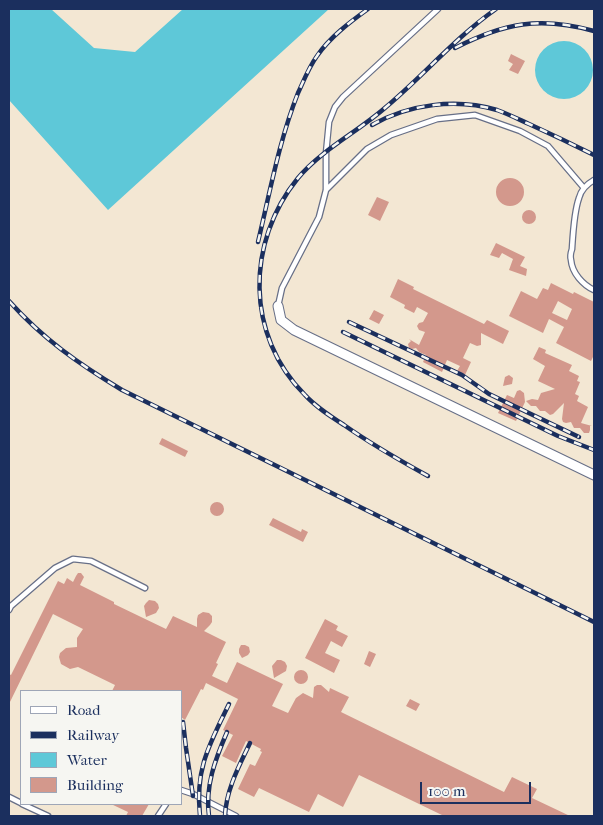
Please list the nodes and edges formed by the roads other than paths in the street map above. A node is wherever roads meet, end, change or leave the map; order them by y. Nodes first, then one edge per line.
1 (438, 9) edge
2 (594, 180) edge
3 (584, 188) junction
4 (326, 190) junction
5 (594, 290) edge
6 (278, 306) joint
7 (594, 475) edge
8 (145, 588) dead end
9 (9, 610) edge
10 (182, 790) edge
11 (24, 805) edge
12 (165, 805) edge
13 (48, 816) edge
14 (158, 816) edge
15 (236, 816) edge

1 - 4 lane
2 - 3 lane
3 - 4 lane
3 - 5 lane
4 - 6 lane
6 - 7 street
8 - 9 lane
10 - 15 lane
11 - 13 lane
12 - 14 lane

